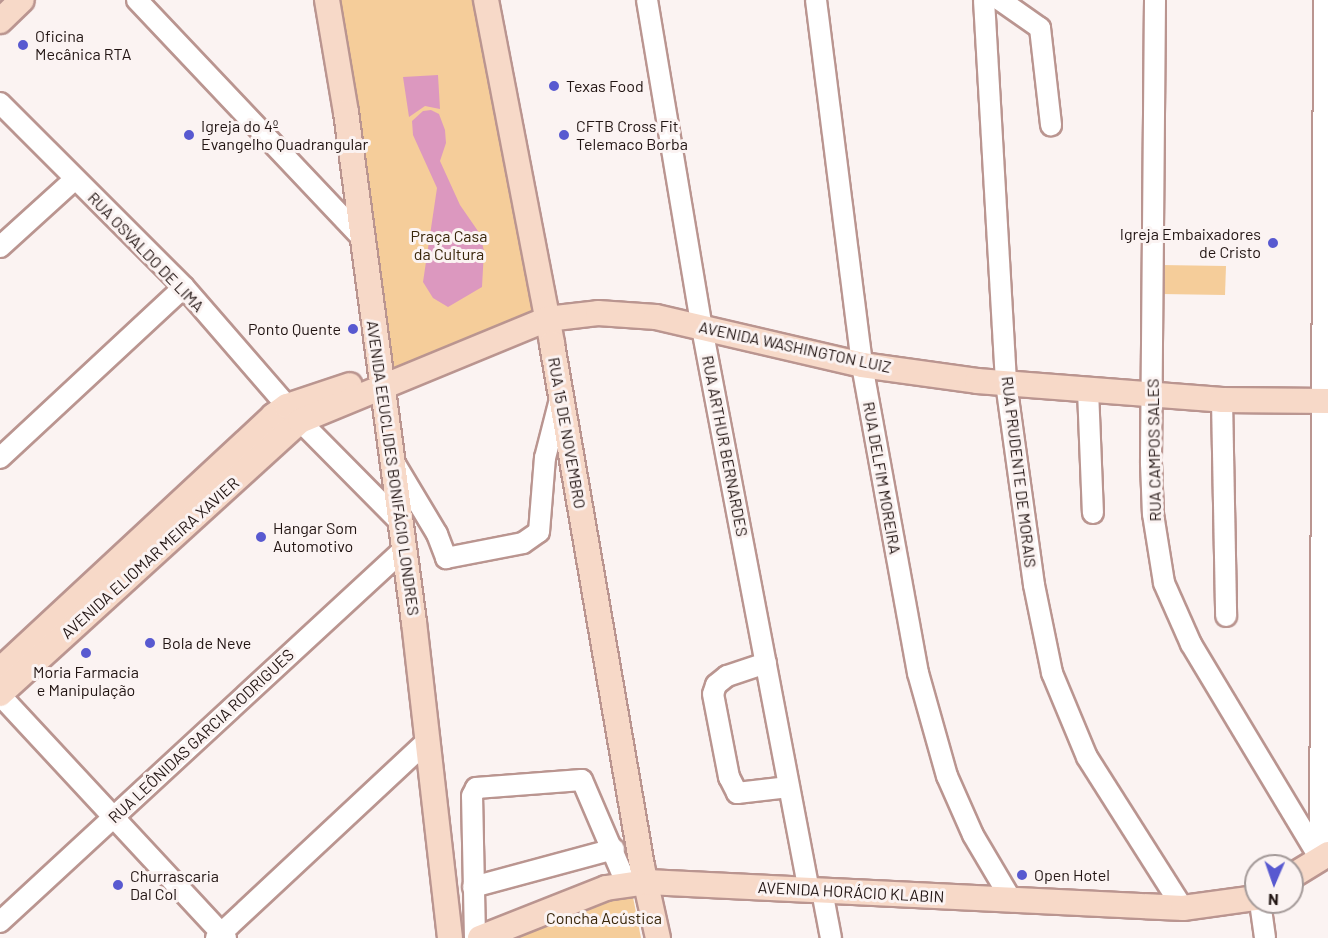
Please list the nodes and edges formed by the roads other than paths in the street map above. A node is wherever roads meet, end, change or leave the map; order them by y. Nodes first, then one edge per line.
1 (22, 0) edge
2 (137, 0) edge
3 (327, 0) edge
4 (486, 0) edge
5 (647, 0) edge
6 (816, 0) edge
7 (984, 0) edge
8 (1000, 0) edge
9 (1155, 0) edge
10 (1324, 0) edge
11 (0, 21) edge
12 (1325, 48) edge
13 (0, 103) edge
14 (1051, 125) dead end
15 (75, 179) junction
16 (1325, 225) edge
17 (360, 236) junction
18 (0, 247) edge
19 (184, 287) junction
20 (547, 319) junction
21 (702, 328) junction
22 (862, 365) junction
23 (1006, 383) junction
24 (381, 385) junction
25 (1088, 390) junction
26 (1153, 395) junction
27 (560, 398) junction
28 (1222, 400) junction
29 (1324, 401) edge
30 (293, 414) junction
31 (391, 457) junction
32 (0, 458) edge
33 (1324, 501) edge
34 (1093, 513) dead end
35 (398, 520) junction
36 (403, 550) junction
37 (1226, 616) dead end
38 (1324, 650) edge
39 (766, 663) junction
40 (0, 670) edge
41 (0, 695) edge
42 (428, 741) junction
43 (789, 787) junction
44 (113, 816) junction
45 (614, 849) junction
46 (1324, 856) edge
47 (1304, 868) edge
48 (638, 877) junction
49 (473, 887) junction
50 (816, 891) junction
51 (1012, 901) junction
52 (1244, 901) edge
53 (1183, 908) junction
54 (1262, 914) edge
55 (0, 922) edge
56 (221, 936) edge
57 (450, 938) edge
58 (475, 938) edge
59 (480, 938) edge
60 (658, 938) edge
61 (831, 938) edge
62 (1265, 938) edge

1 - 11 main road
2 - 17 street
3 - 17 main road, AVENIDA EEUCLIDES BONIFÁCIO LONDRES
4 - 20 main road, RUA 15 DE NOVEMBRO
5 - 21 street, RUA ARTHUR BERNARDES
6 - 22 street, RUA DELFIM MOREIRA
7 - 23 street, RUA PRUDENTE DE MORAIS
8 - 14 street
9 - 26 street, RUA CAMPOS SALES
10 - 12 street
12 - 16 street
13 - 15 street, RUA OSVALDO DE LIMA
15 - 18 street
15 - 19 street, RUA OSVALDO DE LIMA
16 - 29 street
17 - 24 main road, AVENIDA EEUCLIDES BONIFÁCIO LONDRES
19 - 30 street, RUA OSVALDO DE LIMA
19 - 32 street
20 - 21 main road, AVENIDA WASHINGTON LUIZ
20 - 24 main road, AVENIDA WASHINGTON LUIZ
20 - 27 main road, RUA 15 DE NOVEMBRO
21 - 22 main road, AVENIDA WASHINGTON LUIZ
21 - 39 street, RUA ARTHUR BERNARDES
22 - 23 main road, AVENIDA WASHINGTON LUIZ
22 - 51 street, RUA DELFIM MOREIRA
23 - 25 main road, AVENIDA WASHINGTON LUIZ
23 - 53 street, RUA PRUDENTE DE MORAIS
24 - 30 main road, AVENIDA WASHINGTON LUIZ
24 - 31 main road, AVENIDA EEUCLIDES BONIFÁCIO LONDRES
25 - 26 main road, AVENIDA WASHINGTON LUIZ
25 - 34 street
26 - 28 main road, AVENIDA WASHINGTON LUIZ
26 - 46 street, RUA CAMPOS SALES
27 - 31 street
27 - 48 main road, RUA 15 DE NOVEMBRO
28 - 29 main road, AVENIDA WASHINGTON LUIZ
28 - 37 street
29 - 33 street
30 - 35 street, RUA OSVALDO DE LIMA
30 - 40 main road, AVENIDA ELIOMAR MEIRA XAVIER
30 - 41 main road, AVENIDA ELIOMAR MEIRA XAVIER
31 - 35 main road, AVENIDA EEUCLIDES BONIFÁCIO LONDRES
33 - 38 street
35 - 36 main road, AVENIDA EEUCLIDES BONIFÁCIO LONDRES
36 - 42 main road, AVENIDA EEUCLIDES BONIFÁCIO LONDRES
36 - 44 street, RUA LEÔNIDAS GARCIA RODRIGUES
38 - 46 street
39 - 43 street, RUA ARTHUR BERNARDES
39 - 43 street
41 - 44 street
42 - 56 street
42 - 57 main road, AVENIDA EEUCLIDES BONIFÁCIO LONDRES
43 - 50 street, RUA ARTHUR BERNARDES
44 - 55 street, RUA LEÔNIDAS GARCIA RODRIGUES
44 - 56 street
45 - 48 street
45 - 49 street
45 - 49 street
46 - 47 main road
48 - 50 main road, AVENIDA HORÁCIO KLABIN
48 - 59 main road, AVENIDA HORÁCIO KLABIN
48 - 60 main road, RUA 15 DE NOVEMBRO
49 - 58 street
50 - 51 main road, AVENIDA HORÁCIO KLABIN
50 - 61 street, RUA ARTHUR BERNARDES
51 - 53 main road, AVENIDA HORÁCIO KLABIN
52 - 53 main road, AVENIDA HORÁCIO KLABIN
54 - 62 street

